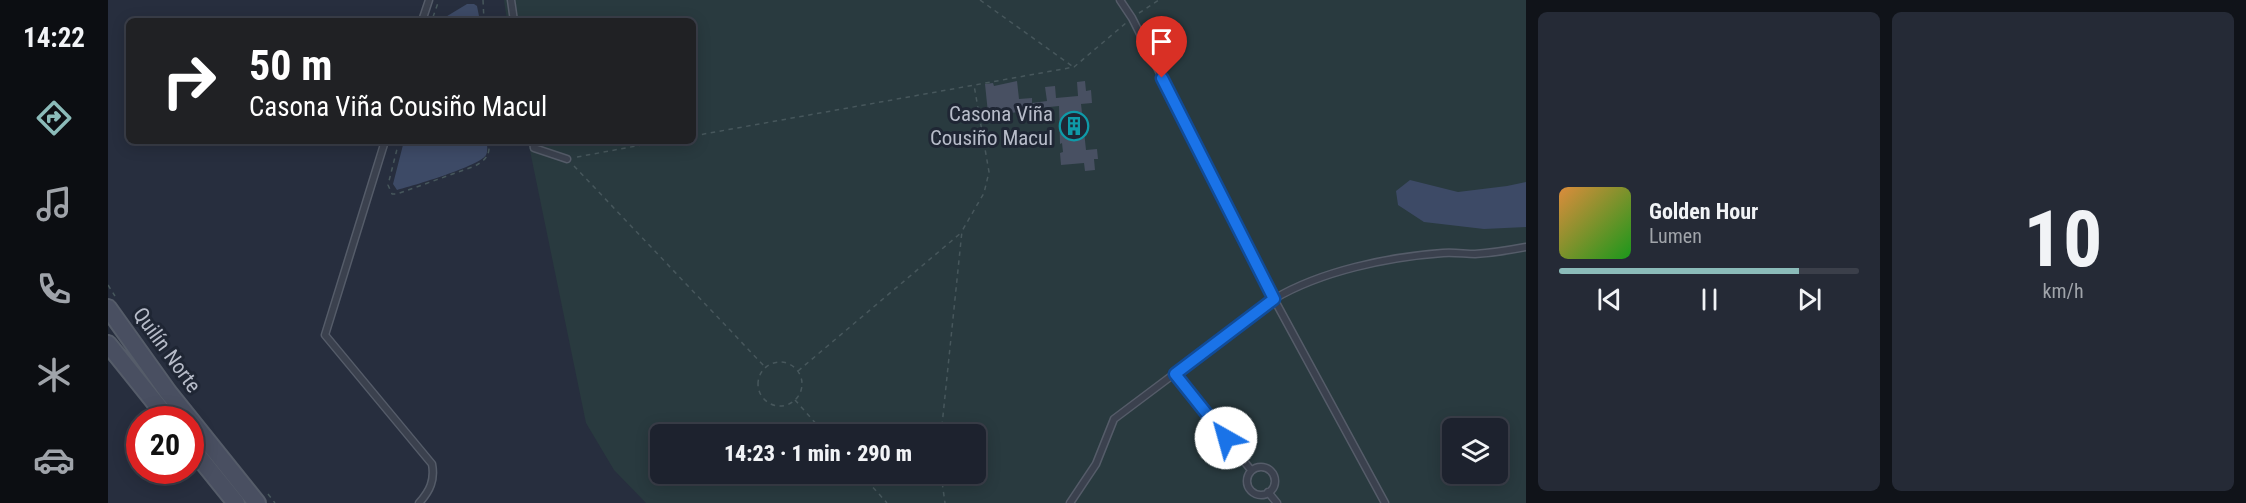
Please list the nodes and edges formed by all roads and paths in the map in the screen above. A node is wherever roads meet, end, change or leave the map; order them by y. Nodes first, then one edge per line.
1 (429, 0) edge
2 (440, 0) edge
3 (483, 0) edge
4 (511, 0) edge
5 (980, 0) edge
6 (1120, 0) edge
7 (1159, 0) edge
8 (423, 18) edge
9 (432, 18) edge
10 (484, 18) edge
11 (514, 18) edge
12 (1132, 18) junction
13 (1074, 67) junction
14 (974, 84) junction
15 (696, 135) edge
16 (384, 144) edge
17 (398, 144) edge
18 (489, 144) edge
19 (533, 144) edge
20 (647, 144) edge
21 (567, 159) junction
22 (962, 231) junction
23 (1526, 247) edge
24 (108, 285) edge
25 (1274, 299) junction
26 (111, 302) edge
27 (108, 344) edge
28 (766, 368) junction
29 (798, 371) junction
30 (1175, 374) junction
31 (795, 400) junction
32 (158, 406) edge
33 (816, 424) edge
34 (941, 424) edge
35 (204, 463) edge
36 (1251, 470) junction
37 (870, 484) edge
38 (942, 484) edge
39 (1268, 492) junction
40 (262, 498) edge
41 (236, 503) edge
42 (275, 503) edge
43 (419, 503) edge
44 (887, 503) edge
45 (945, 503) edge
46 (1070, 503) edge
47 (1277, 503) edge
48 (1385, 503) edge

1 - 8 lane
2 - 9 path
3 - 10 path
4 - 11 lane
5 - 13 path
6 - 12 lane
7 - 12 path
12 - 13 path
12 - 25 lane
13 - 14 path
14 - 15 path
14 - 22 path
16 - 43 lane
17 - 18 path
19 - 21 lane
20 - 21 path
21 - 28 path
22 - 29 path
22 - 34 path
23 - 25 lane
24 - 26 path
25 - 30 lane
25 - 48 lane
26 - 40 street, Quilín Norte
27 - 32 street, Quilín Norte
28 - 29 path
28 - 31 path
29 - 31 path
30 - 36 lane
30 - 46 lane
31 - 33 path
35 - 41 street
36 - 39 lane
36 - 39 lane
37 - 44 path
38 - 45 path
39 - 47 lane
40 - 42 path

